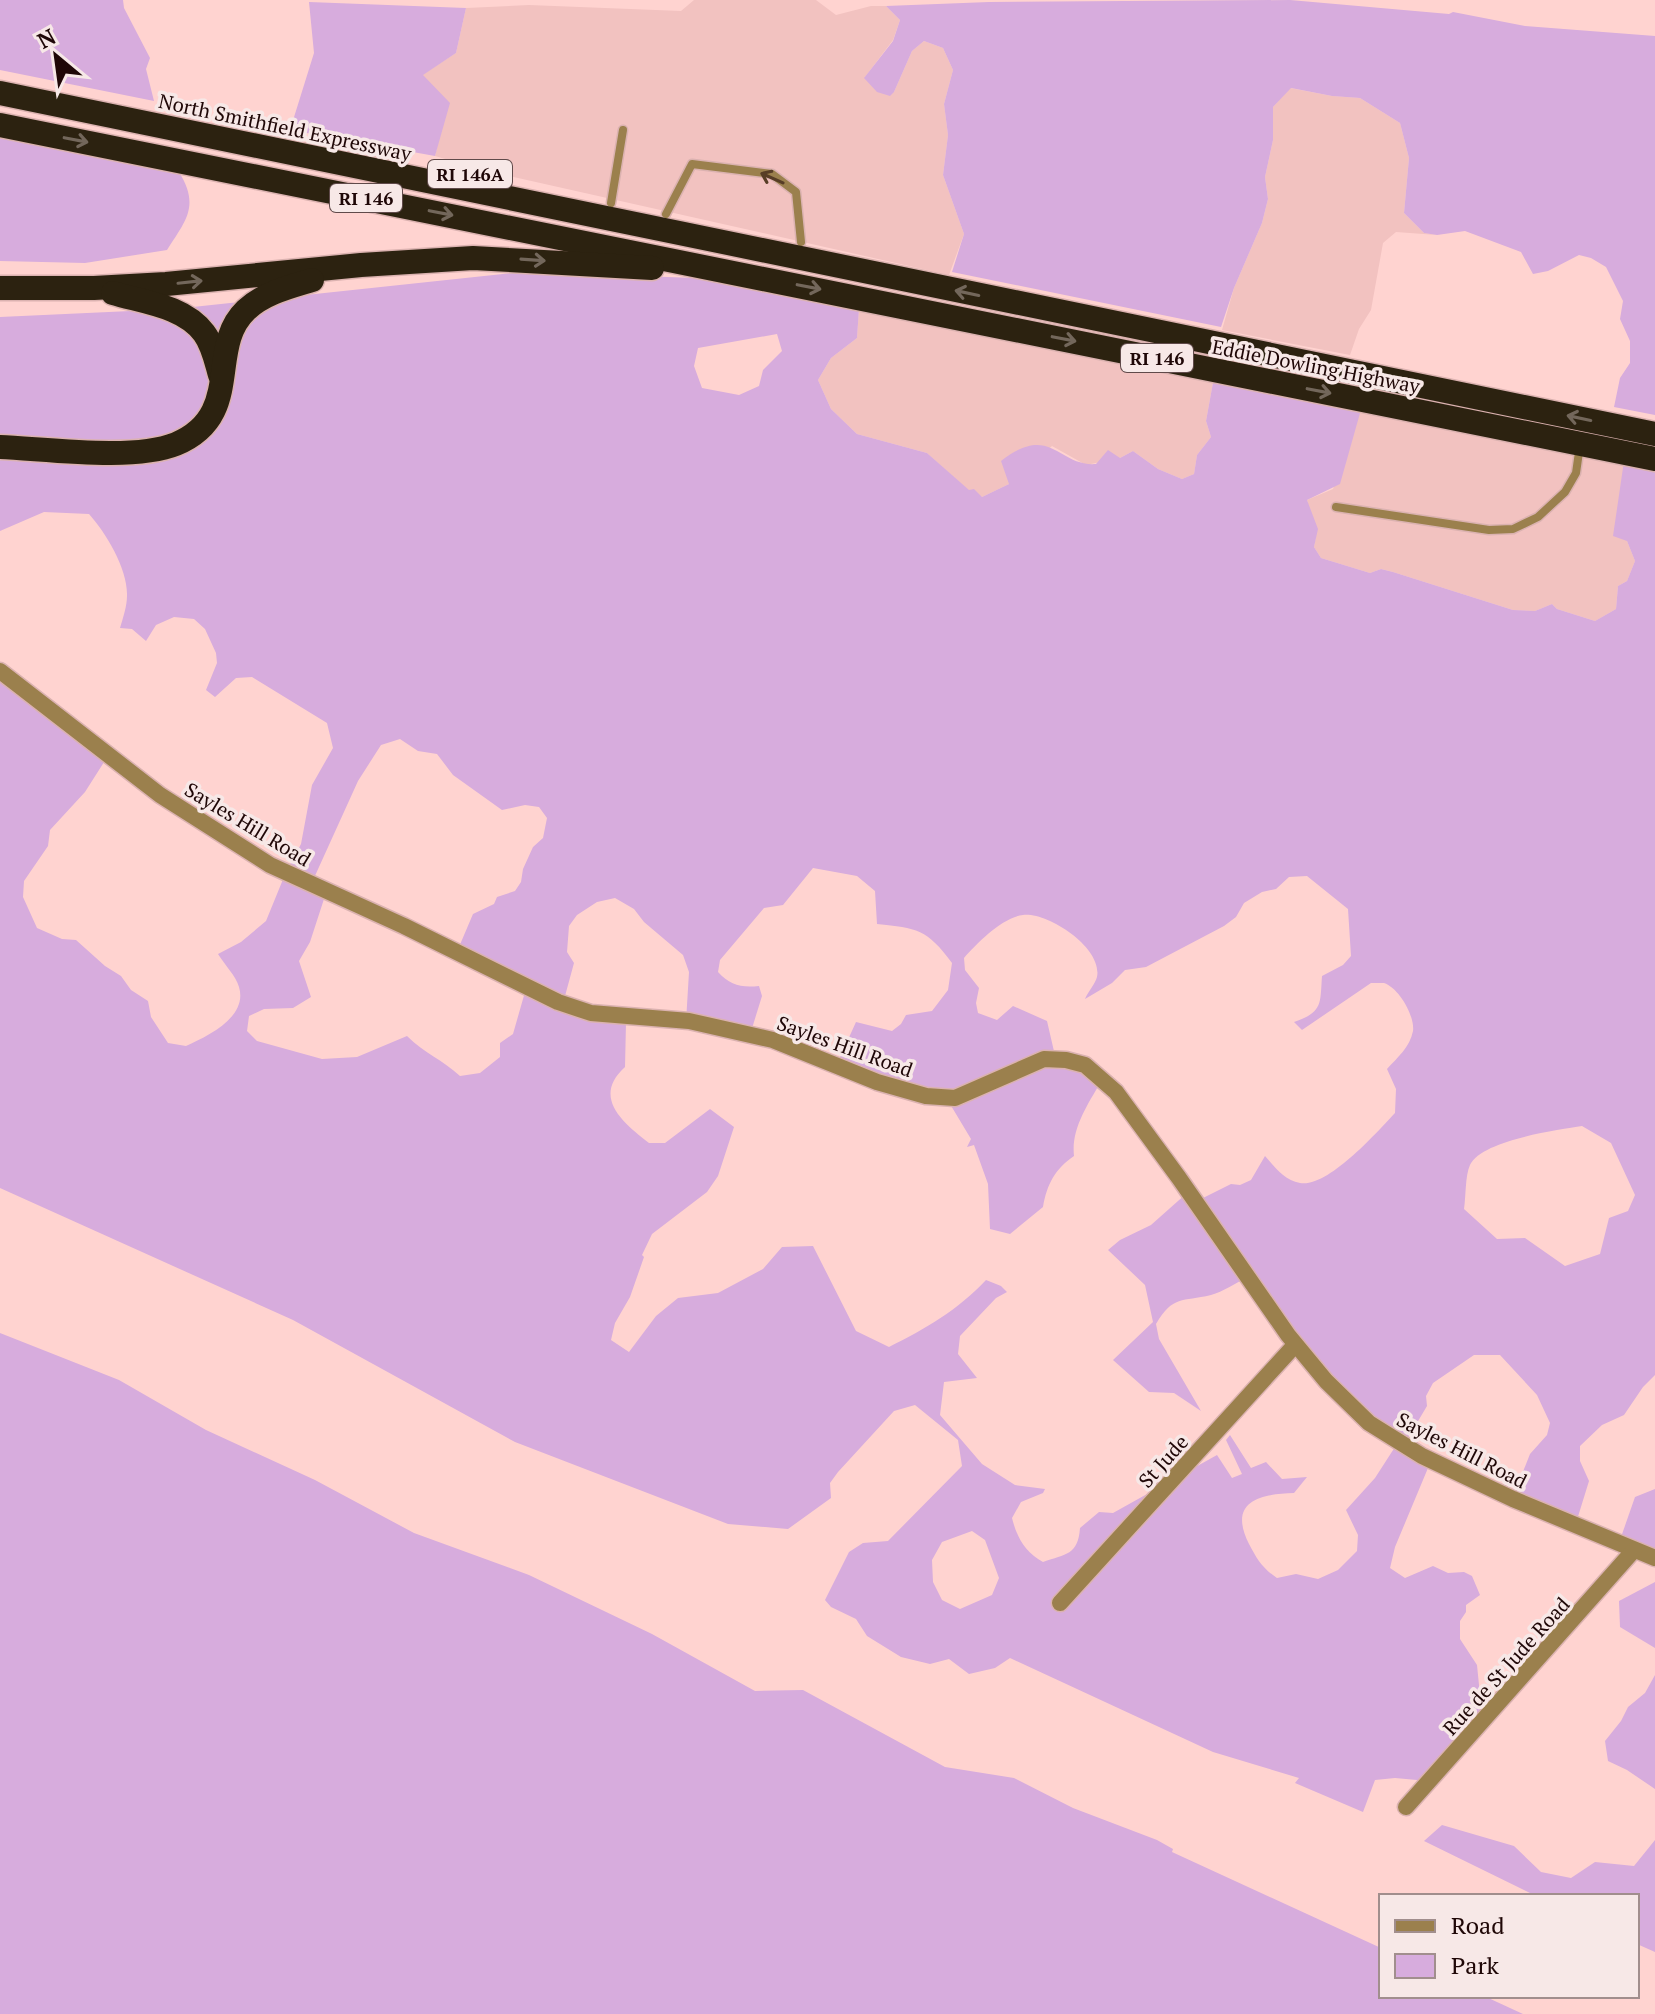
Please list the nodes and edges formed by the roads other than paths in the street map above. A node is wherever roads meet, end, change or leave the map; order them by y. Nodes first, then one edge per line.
1 (0, 78) edge
2 (0, 93) edge
3 (0, 125) edge
4 (623, 130) dead end
5 (611, 203) junction
6 (666, 214) junction
7 (801, 242) junction
8 (361, 265) junction
9 (733, 272) junction
10 (936, 287) junction
11 (0, 288) edge
12 (94, 288) junction
13 (222, 381) junction
14 (1655, 434) edge
15 (1581, 444) junction
16 (0, 447) edge
17 (1655, 459) edge
18 (1336, 507) dead end
19 (0, 671) edge
20 (1295, 1345) junction
21 (1634, 1550) junction
22 (1655, 1558) edge
23 (1060, 1603) dead end
24 (1406, 1807) dead end

1 - 5 highway, RI 146A
2 - 10 highway, North Smithfield Expressway / RI 146
3 -> 9 highway, RI 146
4 - 5 lane
5 - 6 highway, RI 146A
6 - 7 highway, RI 146A
7 -> 6 lane
7 - 10 highway, RI 146A
8 -> 9 highway
12 -> 8 highway
8 - 13 highway
9 -> 15 highway, Eddie Dowling Highway / RI 146
14 -> 10 highway, Eddie Dowling Highway / RI 146
11 - 12 highway
12 - 13 highway
13 - 16 highway
15 - 17 highway, Eddie Dowling Highway / RI 146
15 - 18 lane
19 - 20 street, Sayles Hill Road
20 - 21 street, Sayles Hill Road
20 - 23 street, St Jude
21 - 22 street, Sayles Hill Road
21 - 24 street, Rue de St Jude Road

